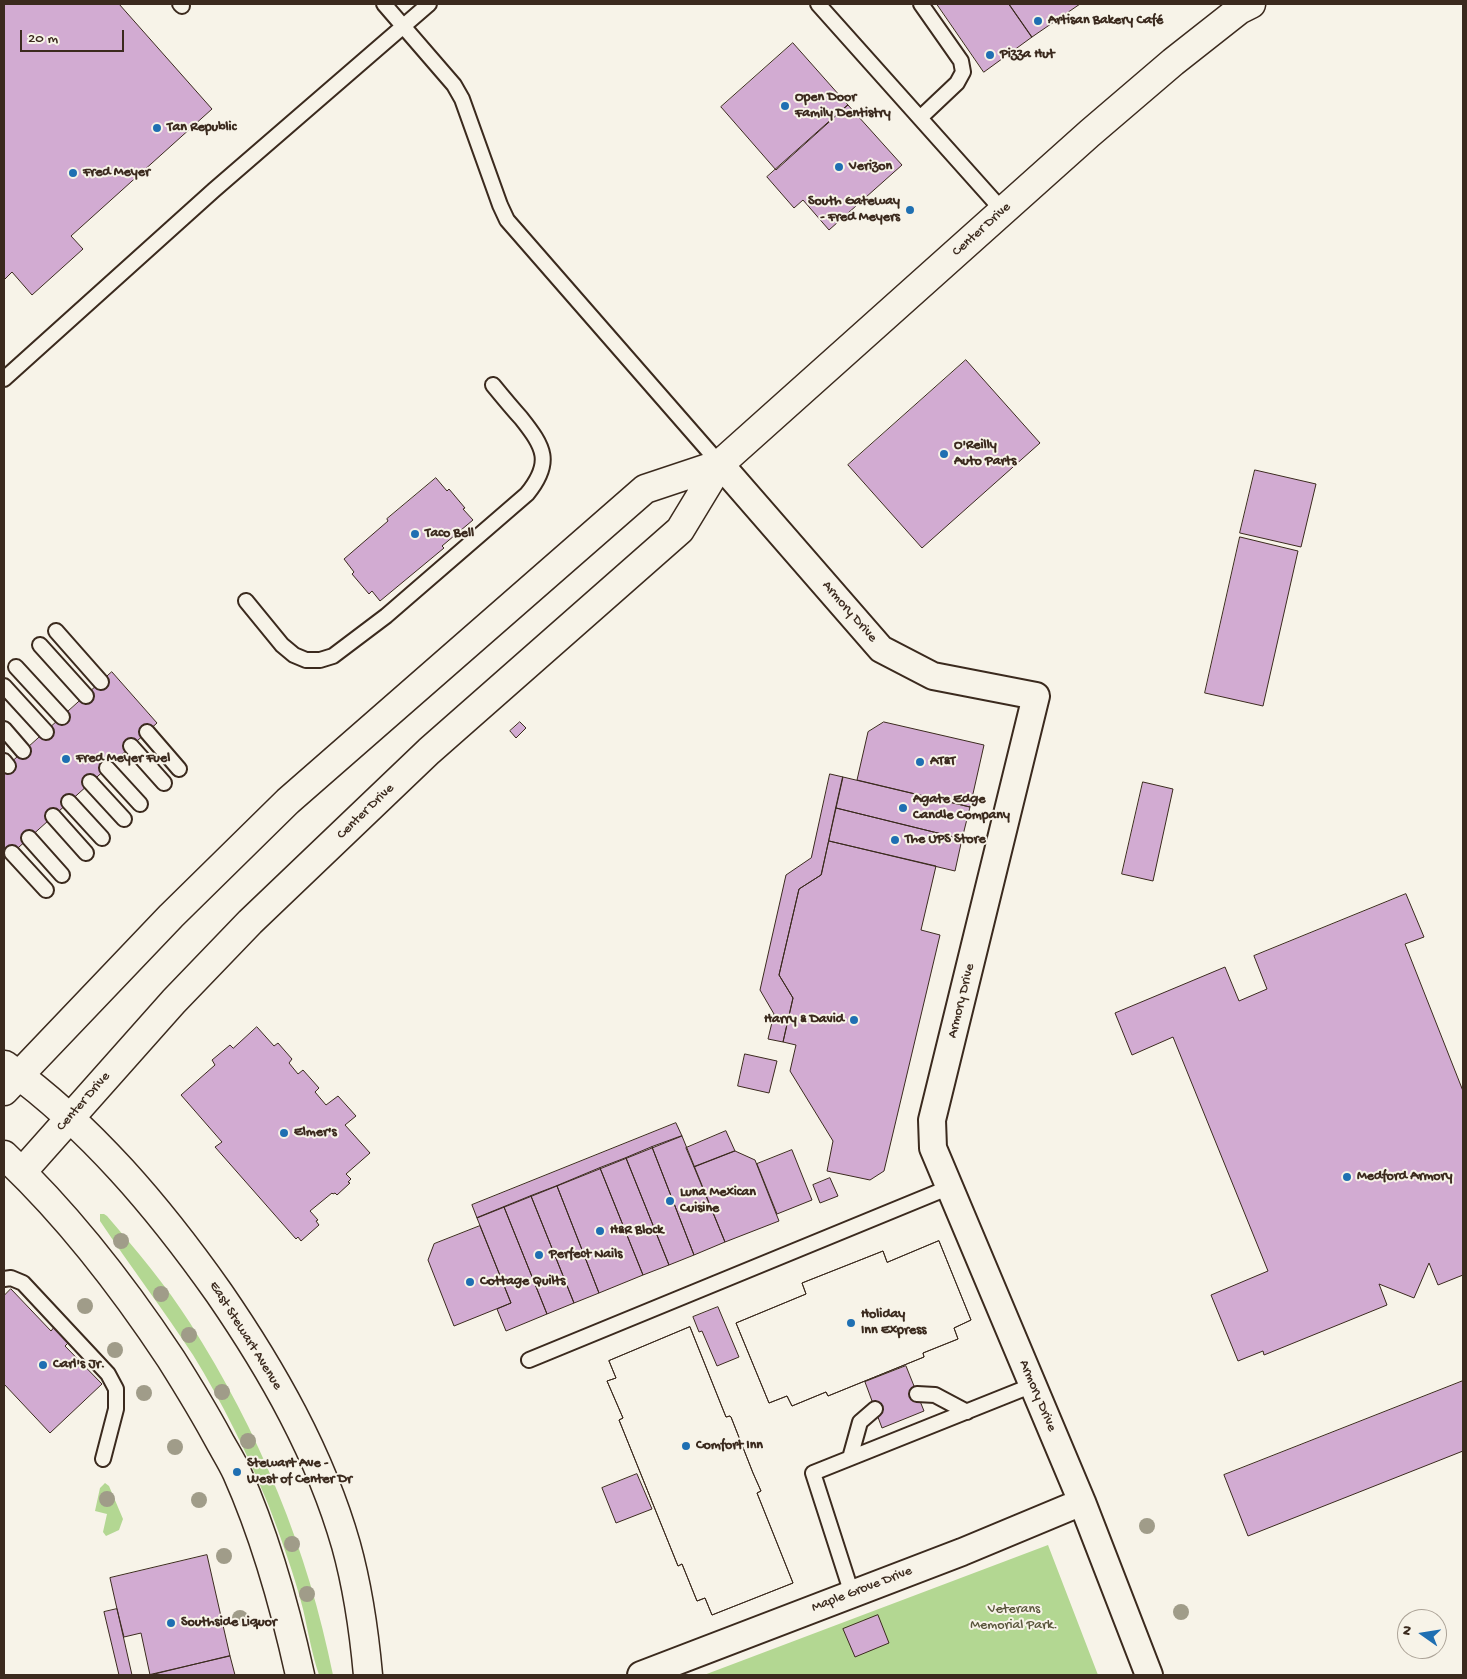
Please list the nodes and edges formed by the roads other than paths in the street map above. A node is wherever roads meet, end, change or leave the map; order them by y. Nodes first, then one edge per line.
1 (384, 4) edge
2 (429, 4) edge
3 (818, 4) edge
4 (921, 4) edge
5 (1251, 4) edge
6 (404, 26) junction
7 (920, 118) junction
8 (1003, 211) junction
9 (4, 379) edge
10 (493, 385) dead end
11 (720, 464) junction
12 (246, 601) dead end
13 (56, 631) dead end
14 (40, 645) dead end
15 (16, 667) dead end
16 (101, 682) dead end
17 (4, 686) edge
18 (86, 696) dead end
19 (62, 718) dead end
20 (4, 729) edge
21 (46, 732) dead end
22 (147, 732) dead end
23 (130, 746) dead end
24 (24, 751) dead end
25 (107, 768) dead end
26 (180, 769) dead end
27 (90, 782) dead end
28 (164, 783) dead end
29 (69, 802) dead end
30 (140, 804) dead end
31 (53, 816) dead end
32 (124, 819) dead end
33 (29, 838) dead end
34 (102, 838) dead end
35 (12, 853) dead end
36 (86, 853) dead end
37 (62, 875) dead end
38 (46, 890) dead end
39 (9, 1077) edge
40 (69, 1119) junction
41 (13, 1164) edge
42 (950, 1187) junction
43 (4, 1279) edge
44 (529, 1360) dead end
45 (1033, 1385) junction
46 (917, 1394) dead end
47 (875, 1408) dead end
48 (967, 1412) junction
49 (850, 1458) junction
50 (103, 1459) dead end
51 (1082, 1502) junction
52 (852, 1594) junction
53 (300, 1675) edge
54 (368, 1675) edge
55 (641, 1675) edge
56 (1149, 1675) edge

1 - 6 lane
2 - 6 lane
3 - 7 lane
4 - 7 lane
5 - 8 main road, Center Drive
6 - 9 lane
6 - 11 lane
7 - 8 lane
8 - 11 main road, Center Drive
10 - 12 lane
11 - 39 main road, Center Drive
11 - 40 main road, Center Drive
11 - 42 street, Armory Drive
13 - 16 lane
14 - 18 lane
15 - 19 lane
17 - 21 lane
20 - 24 lane
22 - 26 lane
23 - 28 lane
25 - 30 lane
27 - 32 lane
29 - 34 lane
31 - 36 lane
33 - 37 lane
35 - 38 lane
39 - 40 main road, East Stewart Avenue
40 - 41 main road, Center Drive
40 - 54 main road, East Stewart Avenue
41 - 53 main road
42 - 44 lane
42 - 45 street, Armory Drive
43 - 50 lane
45 - 48 lane
45 - 51 street, Armory Drive
46 - 48 lane
47 - 49 lane
48 - 49 lane
49 - 52 lane
51 - 52 street, Maple Grove Drive
51 - 56 street, Armory Drive
52 - 55 street, Maple Grove Drive

